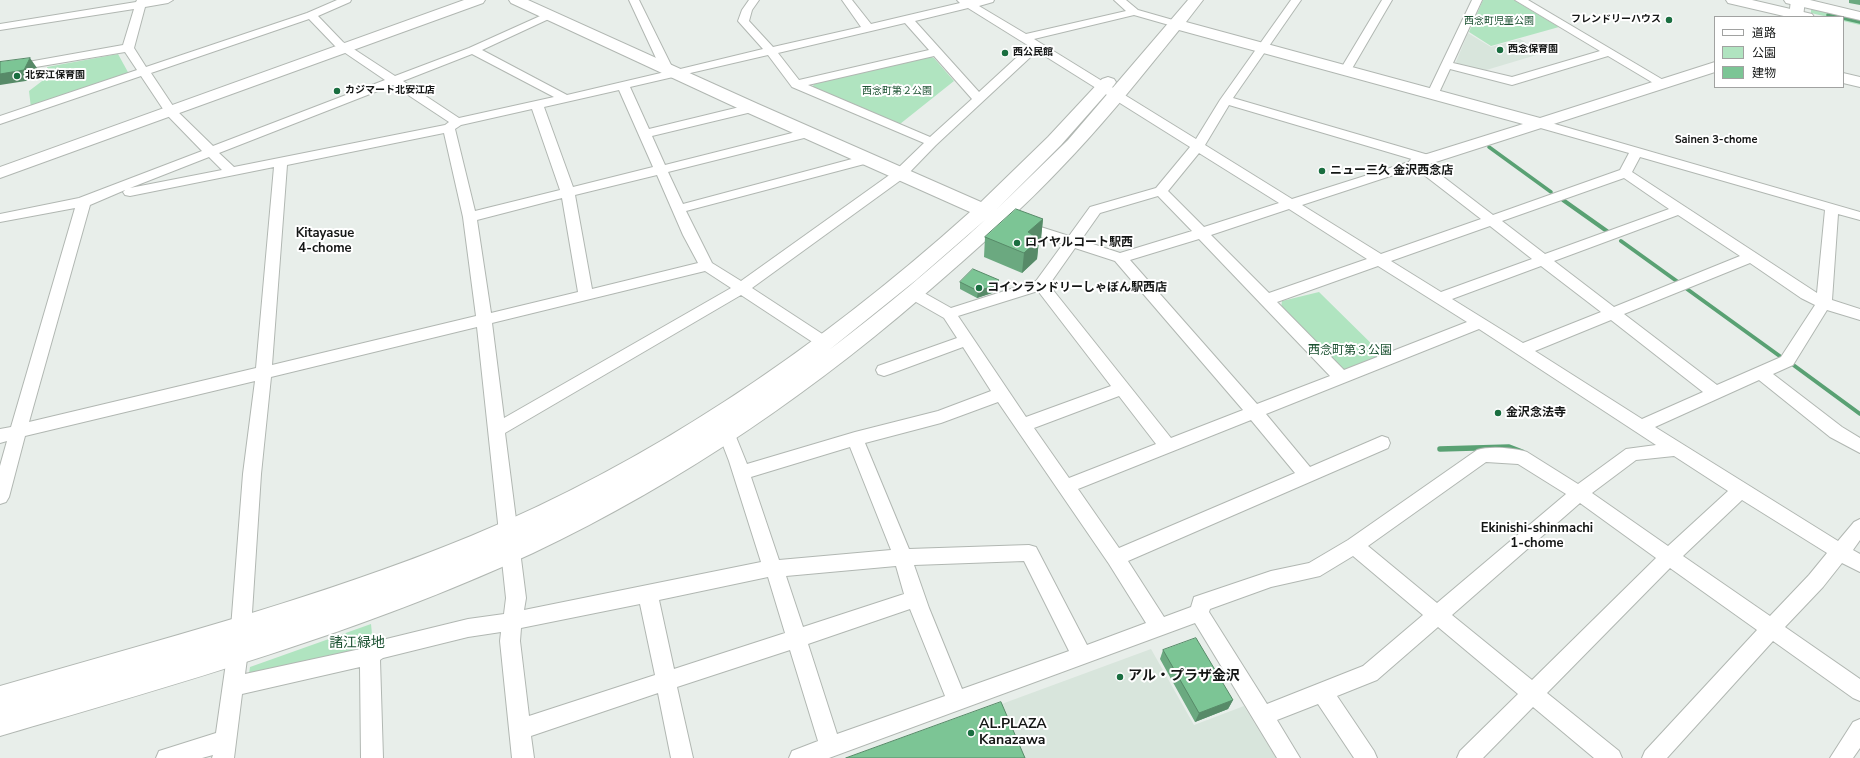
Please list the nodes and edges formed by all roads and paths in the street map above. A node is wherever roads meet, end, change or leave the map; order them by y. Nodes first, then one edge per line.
1 (168, 0) edge
2 (346, 0) edge
3 (458, 0) edge
4 (478, 0) edge
5 (516, 0) edge
6 (634, 0) edge
7 (754, 0) edge
8 (847, 0) edge
9 (989, 0) edge
10 (1119, 0) edge
11 (1179, 0) edge
12 (1196, 0) edge
13 (1296, 0) edge
14 (1387, 0) edge
15 (1477, 0) edge
16 (1520, 0) edge
17 (1733, 0) edge
18 (142, 2) edge
19 (966, 2) edge
20 (1797, 8) edge
21 (1134, 12) junction
22 (311, 15) junction
23 (549, 15) junction
24 (1860, 16) edge
25 (908, 19) junction
26 (1169, 22) junction
27 (1844, 25) edge
28 (0, 27) edge
29 (868, 28) junction
30 (1860, 29) edge
31 (1031, 42) junction
32 (343, 46) junction
33 (128, 48) junction
34 (1263, 48) junction
35 (473, 50) junction
36 (770, 51) junction
37 (936, 52) junction
38 (1609, 52) junction
39 (1447, 64) junction
40 (1714, 67) edge
41 (0, 70) edge
42 (1346, 70) junction
43 (671, 71) junction
44 (144, 72) junction
45 (1844, 78) edge
46 (394, 81) junction
47 (1860, 82) edge
48 (796, 84) junction
49 (1664, 84) junction
50 (623, 85) junction
51 (1110, 91) junction
52 (1433, 94) junction
53 (564, 98) junction
54 (979, 99) junction
55 (1226, 100) junction
56 (537, 105) junction
57 (752, 108) junction
58 (168, 109) junction
59 (0, 120) edge
60 (1541, 124) junction
61 (453, 125) junction
62 (808, 133) junction
63 (645, 134) junction
64 (932, 142) junction
65 (1198, 146) junction
66 (1636, 152) junction
67 (212, 153) junction
68 (867, 159) junction
69 (1422, 161) junction
70 (281, 162) junction
71 (0, 165) edge
72 (660, 169) junction
73 (231, 172) junction
74 (0, 173) edge
75 (1625, 173) junction
76 (900, 174) junction
77 (1161, 191) junction
78 (568, 193) junction
79 (84, 201) junction
80 (1291, 204) junction
81 (1832, 208) junction
82 (679, 209) junction
83 (1679, 210) junction
84 (993, 214) junction
85 (1860, 216) edge
86 (470, 217) junction
87 (0, 218) edge
88 (1491, 220) junction
89 (1202, 233) junction
90 (1072, 242) junction
91 (1120, 258) junction
92 (1749, 258) junction
93 (1378, 260) junction
94 (1543, 260) junction
95 (707, 266) junction
96 (1042, 285) junction
97 (741, 289) junction
98 (914, 294) junction
99 (586, 295) junction
100 (1439, 298) junction
101 (1266, 300) junction
102 (1824, 303) junction
103 (1612, 313) junction
104 (949, 314) junction
105 (1860, 316) edge
106 (484, 319) junction
107 (1480, 323) junction
108 (967, 340) junction
109 (825, 343) junction
110 (1522, 350) junction
111 (884, 370) dead end
112 (264, 372) junction
113 (1761, 373) junction
114 (1342, 378) junction
115 (1122, 389) junction
116 (1716, 393) junction
117 (1000, 394) junction
118 (1254, 412) junction
119 (1023, 425) junction
120 (723, 426) junction
121 (1641, 426) junction
122 (496, 430) junction
123 (18, 432) junction
124 (0, 436) edge
125 (856, 439) junction
126 (1382, 443) dead end
127 (1167, 446) junction
128 (1860, 446) edge
129 (1676, 450) junction
130 (742, 473) junction
131 (1307, 476) junction
132 (1065, 487) junction
133 (1583, 490) junction
134 (1741, 490) junction
135 (0, 497) edge
136 (1860, 527) edge
137 (510, 541) junction
138 (1354, 546) junction
139 (1840, 551) junction
140 (1673, 554) junction
141 (902, 556) junction
142 (1116, 558) junction
143 (1860, 564) edge
144 (773, 569) junction
145 (648, 594) junction
146 (916, 599) junction
147 (1198, 613) junction
148 (1436, 614) junction
149 (512, 621) junction
150 (1774, 624) junction
151 (1159, 627) junction
152 (241, 628) junction
153 (796, 638) junction
154 (237, 653) junction
155 (370, 656) junction
156 (1082, 656) junction
157 (664, 681) junction
158 (233, 686) junction
159 (1860, 691) edge
160 (1322, 692) junction
161 (1534, 694) junction
162 (0, 699) edge
163 (957, 701) junction
164 (1262, 716) junction
165 (0, 722) edge
166 (520, 729) junction
167 (1860, 729) edge
168 (830, 747) junction
169 (223, 750) edge
170 (167, 758) edge
171 (372, 758) edge
172 (524, 758) edge
173 (682, 758) edge
174 (800, 758) edge
175 (1289, 758) edge
176 (1366, 758) edge
177 (1468, 758) edge
178 (1611, 758) edge
179 (1653, 758) edge
180 (1841, 758) edge

1 - 18 street
2 - 22 street
3 - 32 street
4 - 32 street
5 - 23 street
6 - 43 street
7 - 36 street
8 - 29 street
9 - 19 street
10 - 21 street
11 - 26 street
12 - 26 street
13 - 34 street
14 - 42 street
15 - 39 street
16 - 38 street
17 - 20 street
18 - 28 street
18 - 33 street
19 - 25 street
19 - 31 street
20 - 24 street
21 - 26 street
21 - 31 street
22 - 32 street
22 - 44 street
23 - 35 street
23 - 43 street
25 - 29 street
25 - 37 street
26 - 34 street
26 - 51 street
27 - 30 street
29 - 36 street
31 - 51 street
31 - 54 street
32 - 46 street
32 - 58 street
33 - 41 street
33 - 44 street
34 - 42 street
34 - 55 street
35 - 46 street
35 - 53 street
36 - 43 street
36 - 48 street
37 - 48 street
37 - 54 street
38 - 39 street
38 - 49 street
39 - 52 street
40 - 49 street
42 - 52 street
43 - 50 street
43 - 57 street
44 - 58 street
44 - 59 street
45 - 47 street
46 - 61 street
46 - 67 street
48 - 64 street
49 - 60 street
50 - 53 street
50 - 63 street
51 - 65 street
51 - 84 street
52 - 60 street
53 - 56 street
54 - 64 street
55 - 65 street
55 - 69 street
56 - 61 street
56 - 78 street
57 - 62 street
57 - 63 street
58 - 67 street
58 - 71 street
58 - 74 street
60 - 66 street
60 - 69 street
61 - 70 street
61 - 86 street
62 - 68 street
62 - 72 street
63 - 72 street
64 - 76 street
65 - 77 street
65 - 80 street
66 - 75 street
66 - 81 street
67 - 73 street
67 - 79 street
68 - 76 street
68 - 82 street
69 - 80 street
69 - 88 street
70 - 73 street
70 - 112 street
72 - 78 street
72 - 82 street
73 - 79 street
75 - 83 street
75 - 88 street
76 - 84 street
76 - 97 street
77 - 89 street
77 - 90 street
78 - 86 street
78 - 99 street
79 - 87 street
79 - 123 street
80 - 89 street
80 - 93 street
81 - 85 street
81 - 102 street
82 - 95 street
83 - 92 street
83 - 94 street
84 - 90 street
84 - 98 street
84 - 109 street
86 - 106 street
88 - 93 street
88 - 94 street
89 - 91 street
89 - 101 street
90 - 91 street
90 - 96 street
91 - 118 street
92 - 102 street
92 - 103 street
93 - 100 street
93 - 101 street
94 - 100 street
94 - 103 street
95 - 97 street
95 - 99 street
96 - 104 street
96 - 115 street
97 - 109 street
97 - 122 street
98 - 104 street
98 - 120 street
99 - 106 street
100 - 107 street
101 - 114 street
102 - 105 street
102 - 113 street
103 - 110 street
103 - 116 street
104 - 108 street
106 - 112 street
106 - 122 street
107 - 110 street
107 - 114 street
108 - 111 street
108 - 117 street
109 - 120 street
110 - 121 street
112 - 123 street
112 - 152 street
113 - 116 street
113 - 128 street
114 - 118 street
115 - 119 street
115 - 127 street
116 - 121 street
117 - 119 street
117 - 125 street
118 - 127 street
118 - 131 street
119 - 132 street
120 - 130 street
120 - 137 street
121 - 129 street
122 - 137 street
123 - 124 street
123 - 135 street
125 - 130 street
125 - 141 street
126 - 131 street
127 - 132 street
129 - 133 street
129 - 134 street
130 - 144 street
131 - 142 street
132 - 142 street
133 - 138 street
133 - 140 street
133 - 148 street
134 - 139 street
134 - 140 street
136 - 139 street
137 - 149 street
137 - 152 street
137 - 154 street
138 - 147 street
138 - 148 street
139 - 143 street
139 - 150 street
140 - 150 street
140 - 161 street
141 - 144 street
141 - 146 street
141 - 156 street
142 - 151 street
144 - 145 street
144 - 153 street
145 - 149 street
145 - 157 street
146 - 153 street
146 - 163 street
147 - 151 street
147 - 164 street
148 - 160 street
148 - 161 street
149 - 155 street
149 - 166 street
150 - 159 street
150 - 179 street
151 - 156 street
152 - 154 street
152 - 162 street
153 - 157 street
153 - 168 street
154 - 158 street
154 - 165 street
155 - 158 street
155 - 171 street
156 - 163 street
157 - 166 street
157 - 173 street
158 - 169 street
160 - 164 street
160 - 176 street
161 - 177 street
161 - 178 street
163 - 168 street
164 - 175 street
166 - 172 street
167 - 180 street
168 - 174 street
169 - 170 street

